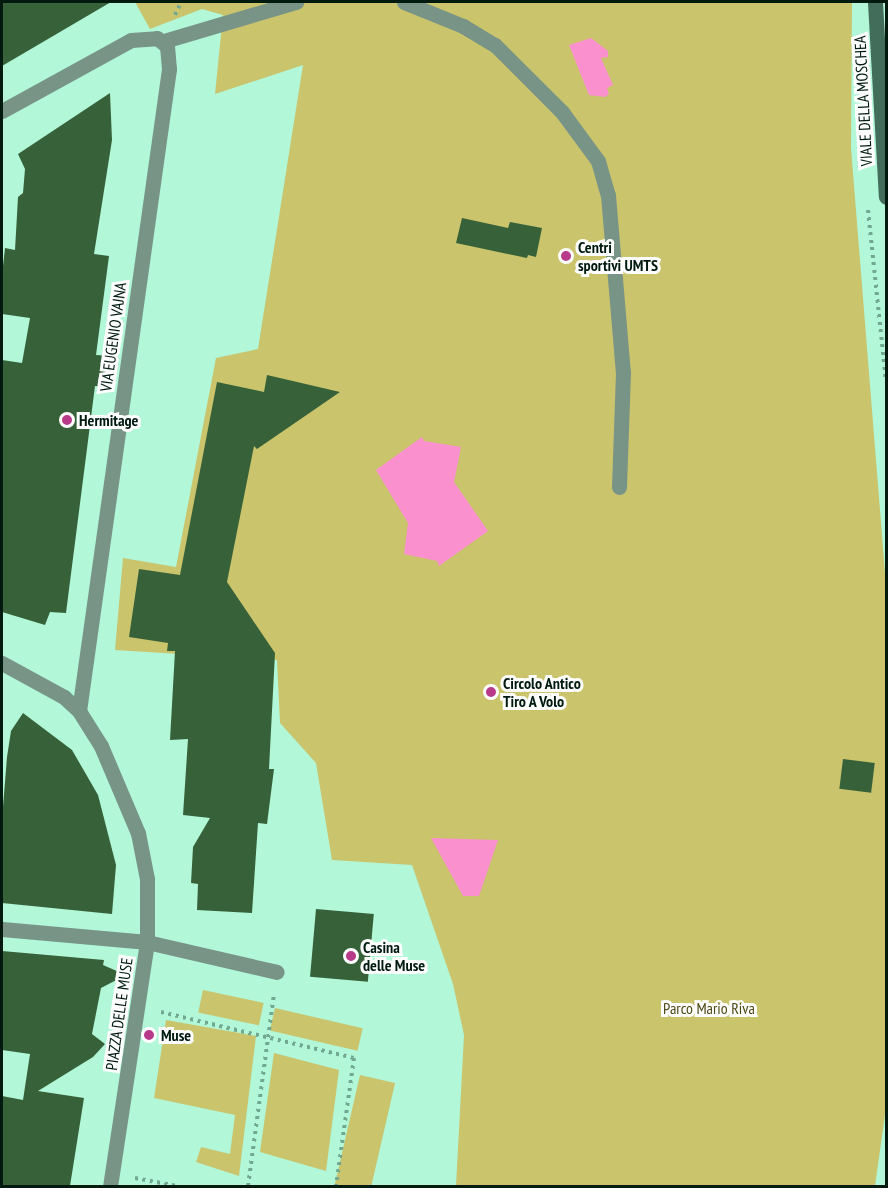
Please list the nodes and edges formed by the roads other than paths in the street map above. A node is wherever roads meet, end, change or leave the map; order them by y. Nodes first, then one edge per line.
1 (296, 2) edge
2 (404, 2) edge
3 (875, 2) edge
4 (164, 41) junction
5 (2, 111) edge
6 (886, 197) edge
7 (619, 487) dead end
8 (2, 663) edge
9 (79, 711) junction
10 (2, 929) edge
11 (147, 942) junction
12 (277, 972) road end
13 (110, 1186) edge

1 - 4 street
2 - 7 street
3 - 6 main road, VIALE DELLA MOSCHEA
4 - 5 street
4 - 9 street, VIA EUGENIO VAJNA
8 - 9 street
9 - 11 street
10 - 11 street
11 - 12 street, PIAZZA DELLE MUSE
11 - 13 street, PIAZZA DELLE MUSE

